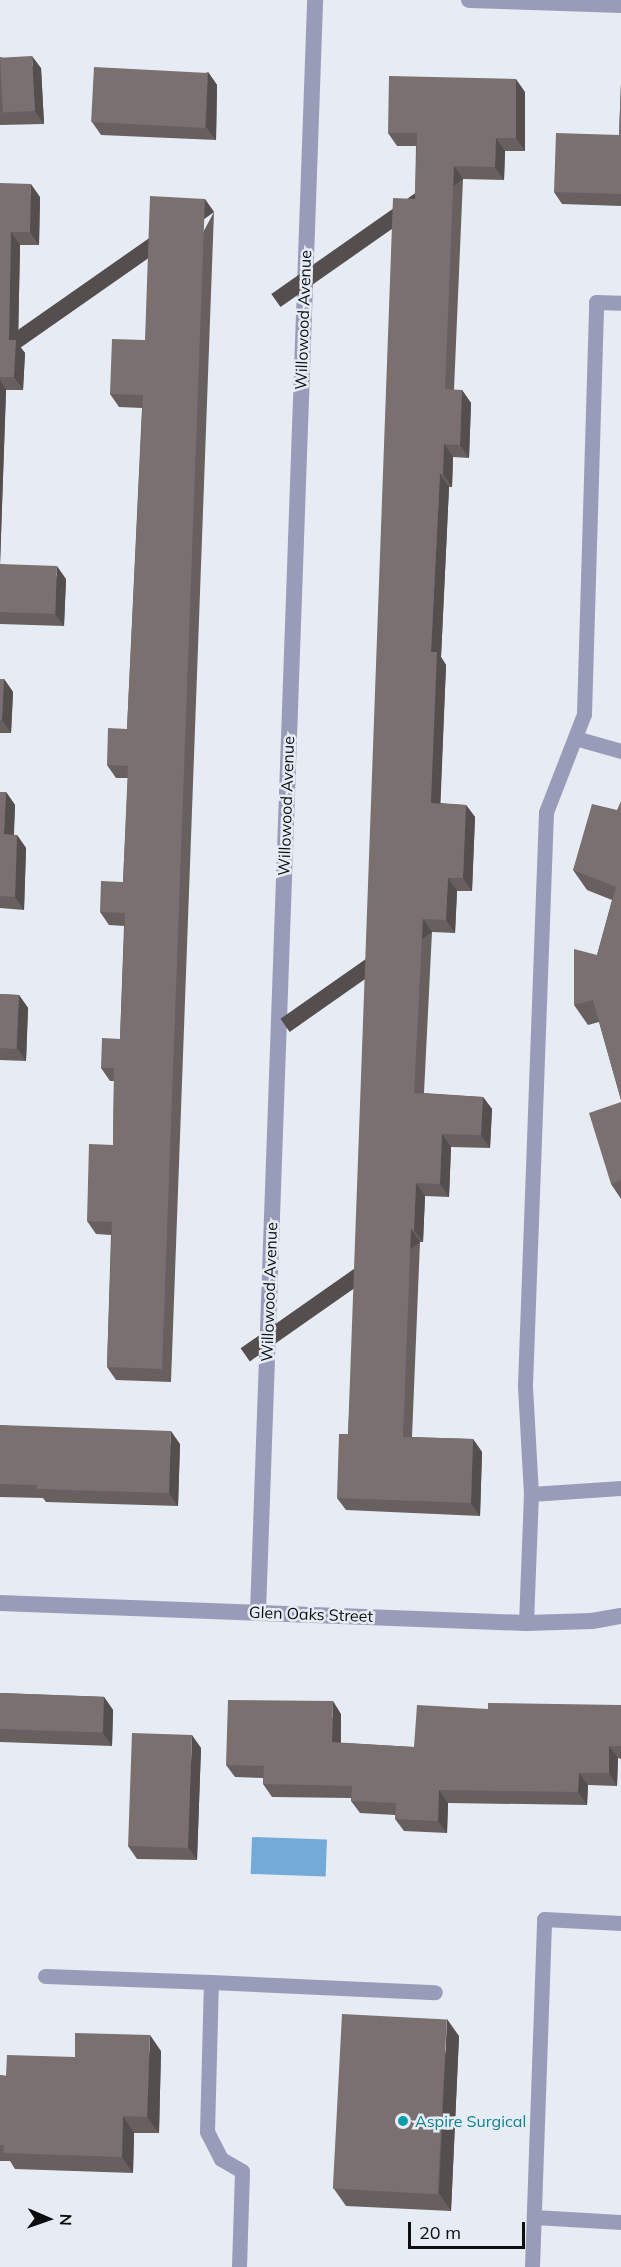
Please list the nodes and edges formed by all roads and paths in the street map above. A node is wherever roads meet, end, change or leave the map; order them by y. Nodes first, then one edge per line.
1 (315, 0) edge
2 (469, 0) edge
3 (621, 5) edge
4 (621, 303) edge
5 (574, 738) junction
6 (621, 751) edge
7 (621, 1488) edge
8 (531, 1494) junction
9 (0, 1603) edge
10 (258, 1612) junction
11 (621, 1616) edge
12 (526, 1623) junction
13 (621, 1923) edge
14 (45, 1976) dead end
15 (211, 1982) junction
16 (435, 1992) dead end
17 (534, 2217) junction
18 (621, 2222) edge
19 (239, 2267) edge
20 (532, 2267) edge

1 - 10 street, Willowood Avenue
2 - 3 street
4 - 5 lane
5 - 6 lane
5 - 8 lane
7 - 8 lane
8 - 12 lane
9 - 10 street, Glen Oaks Street
10 - 12 street, Glen Oaks Street
11 - 12 street, Glen Oaks Street
13 - 17 lane
14 - 15 lane
15 - 16 lane
15 - 19 lane
17 - 18 lane
17 - 20 lane

